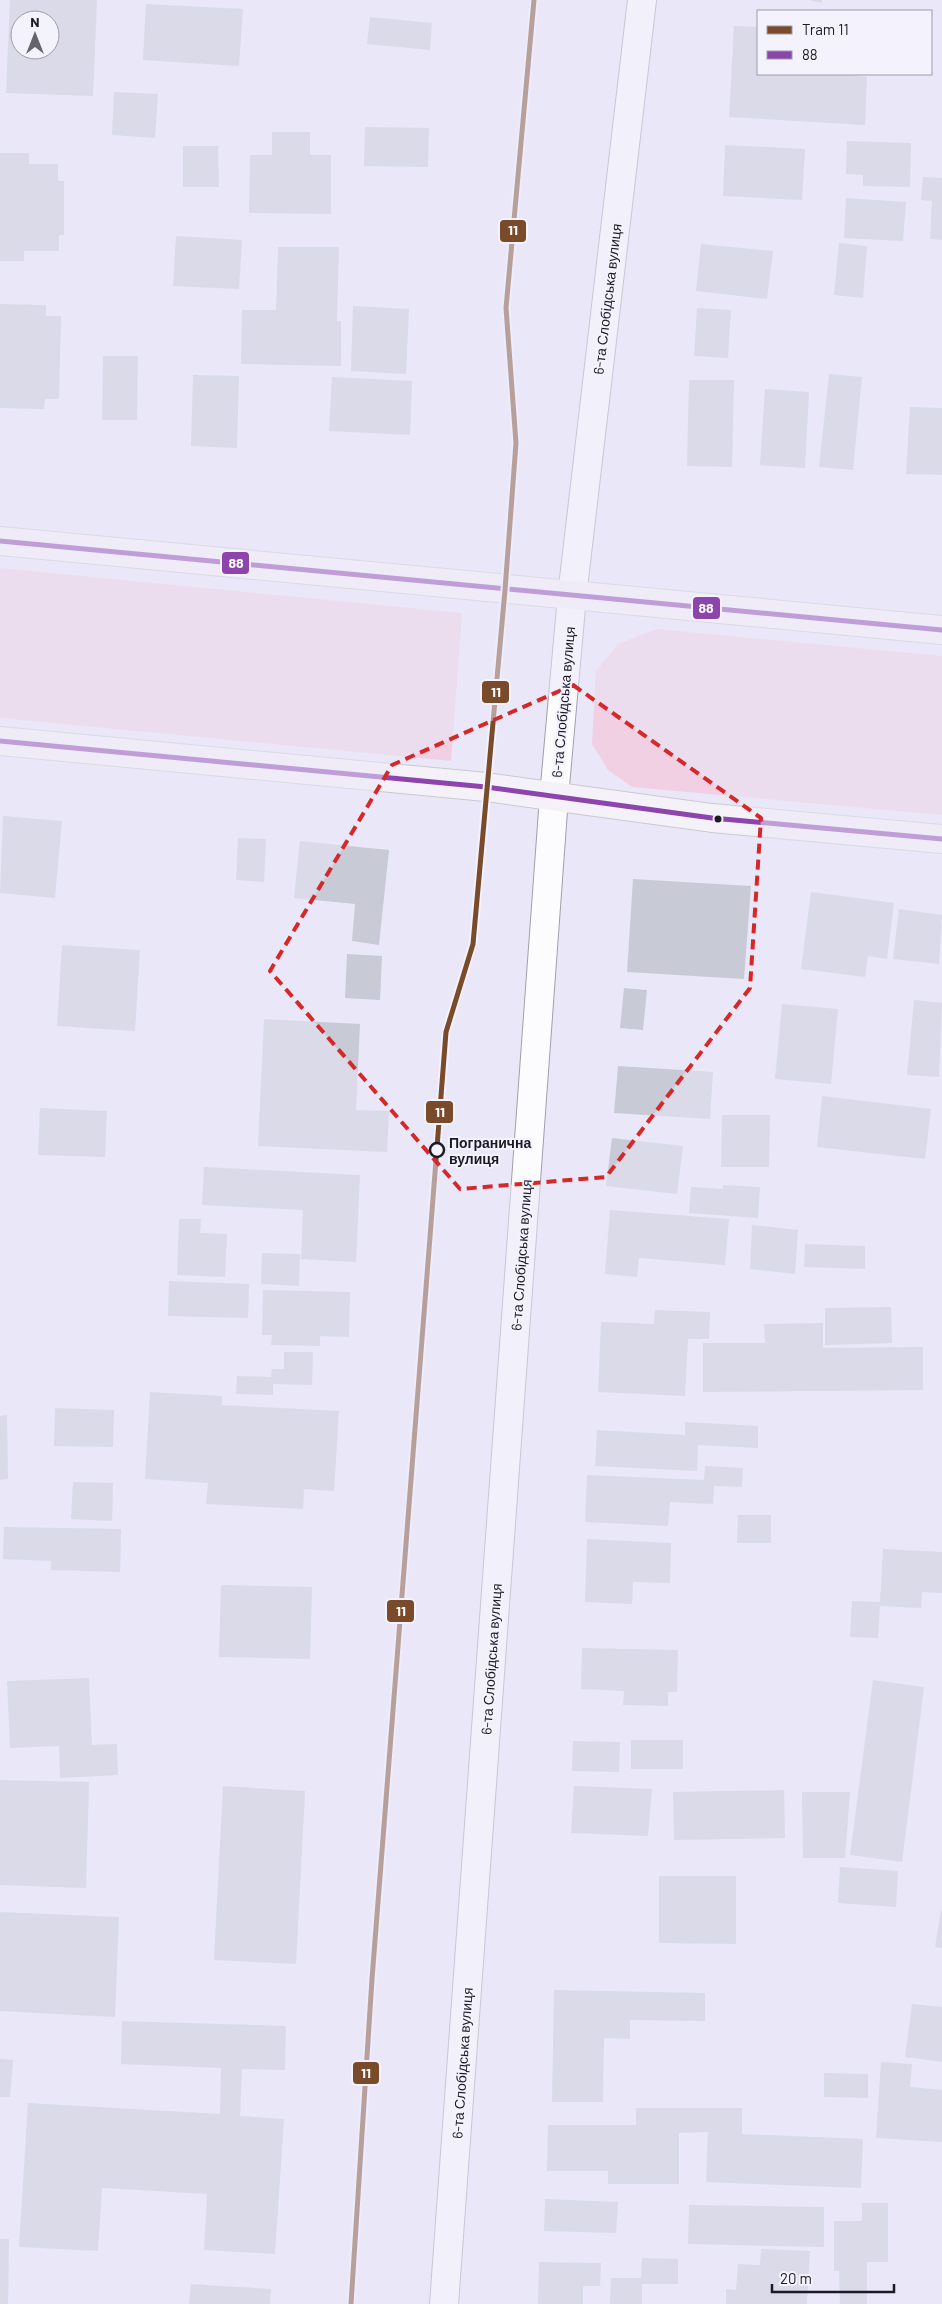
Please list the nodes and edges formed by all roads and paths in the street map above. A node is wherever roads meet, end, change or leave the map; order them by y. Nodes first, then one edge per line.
1 (642, 0) edge
2 (0, 542) edge
3 (572, 596) junction
4 (942, 630) edge
5 (0, 741) edge
6 (554, 797) junction
7 (942, 839) edge
8 (444, 2304) edge

1 - 3 street, 6-та Слобідська вулиця
2 - 3 main road
3 - 4 main road
3 - 6 street, 6-та Слобідська вулиця
5 - 6 main road
6 - 7 main road
6 - 8 street, 6-та Слобідська вулиця

